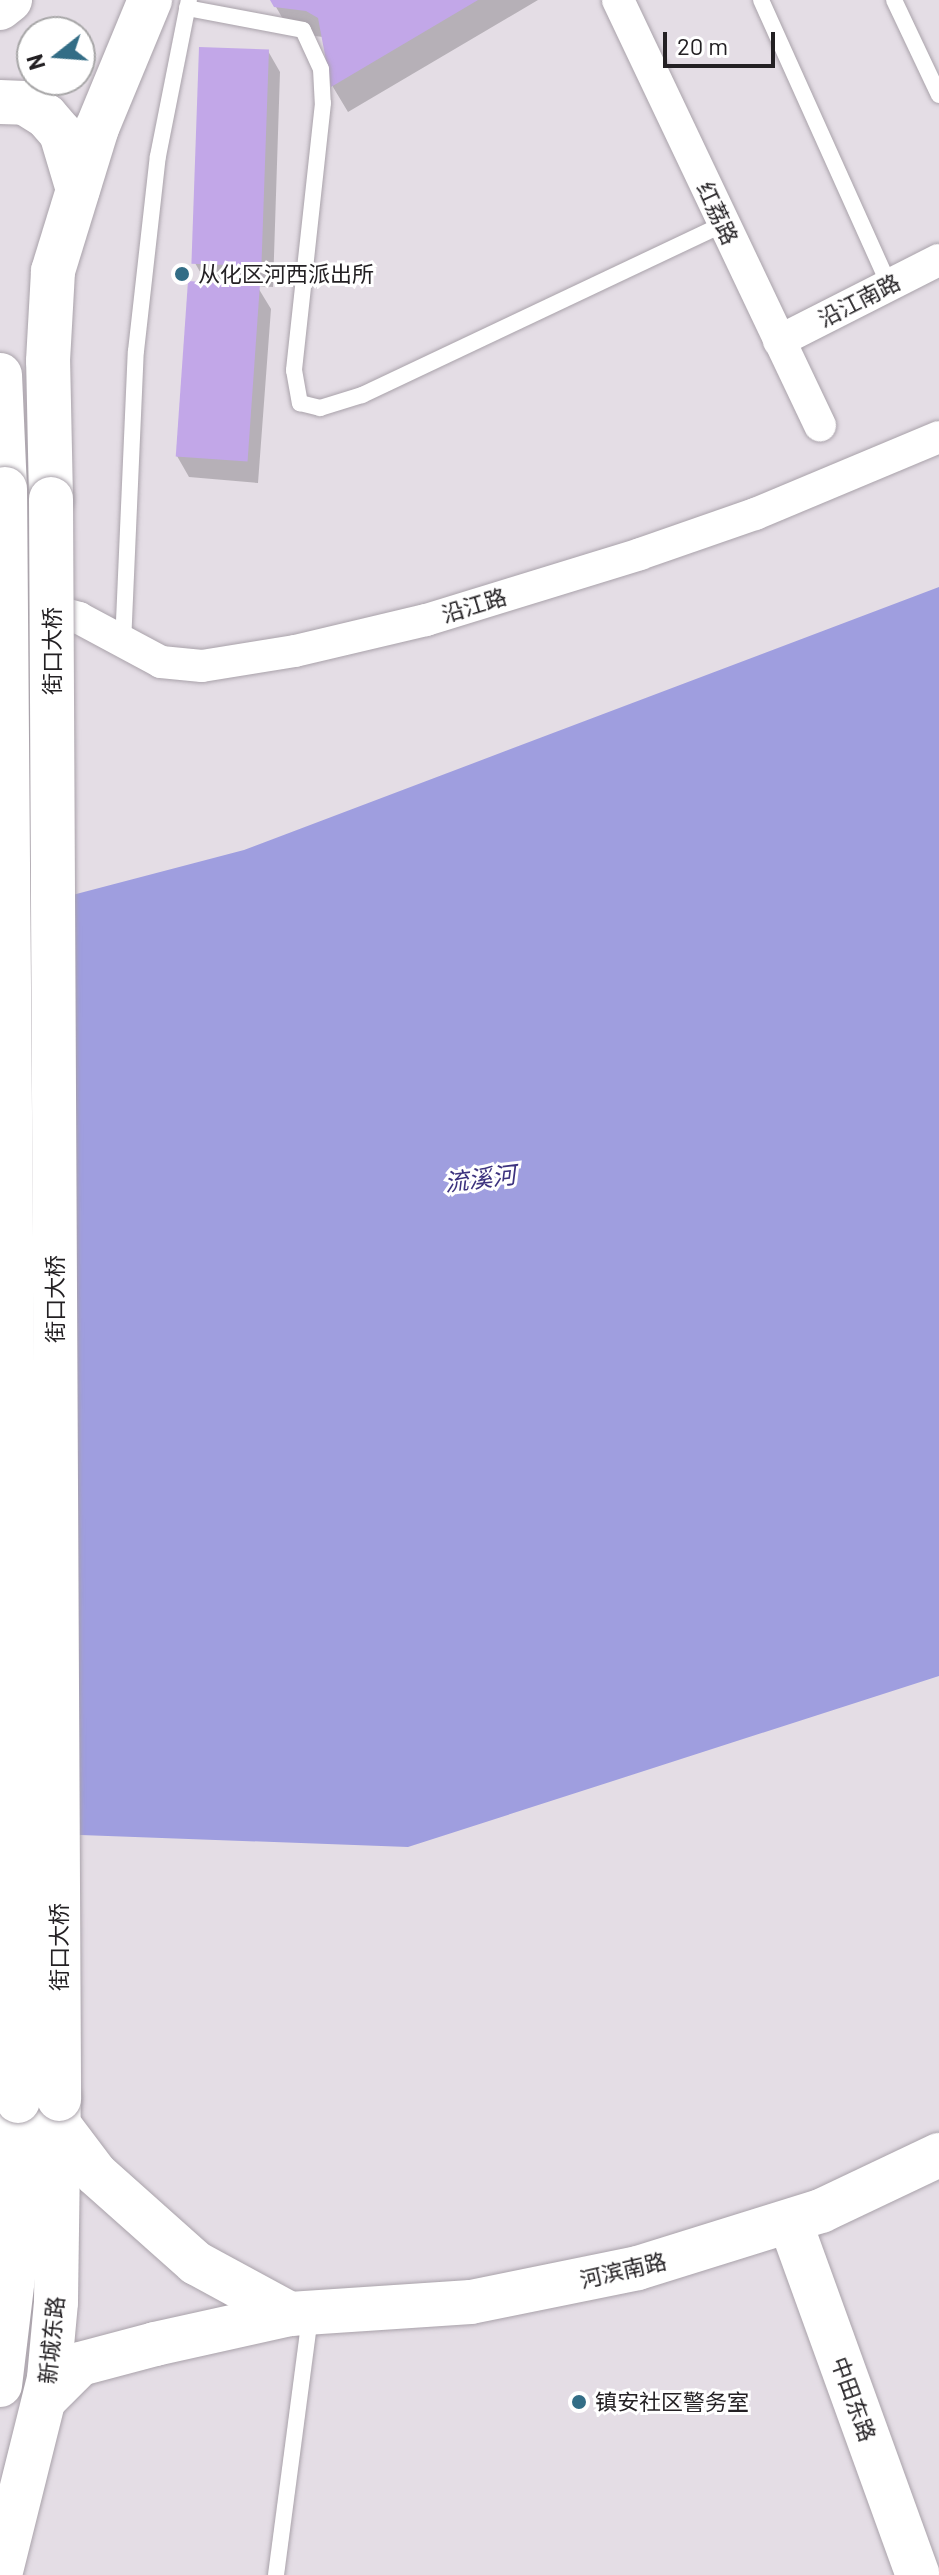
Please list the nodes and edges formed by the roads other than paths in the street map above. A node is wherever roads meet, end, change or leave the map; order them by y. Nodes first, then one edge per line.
1 (10, 0) edge
2 (618, 0) edge
3 (761, 0) edge
4 (894, 0) edge
5 (175, 3) edge
6 (0, 8) edge
7 (939, 95) edge
8 (0, 102) edge
9 (78, 190) junction
10 (723, 224) junction
11 (939, 260) edge
12 (889, 285) junction
13 (779, 341) junction
14 (0, 378) edge
15 (820, 425) dead end
16 (939, 437) edge
17 (0, 605) edge
18 (123, 644) junction
19 (31, 2122) edge
20 (939, 2155) edge
21 (790, 2222) junction
22 (300, 2314) junction
23 (2, 2364) edge
24 (45, 2399) junction
25 (0, 2575) edge
26 (276, 2575) edge
27 (918, 2575) edge

1 - 6 main road
2 - 10 street, 红荔路
3 - 12 lane
4 - 7 lane
5 - 9 main road, 街口大桥
5 - 10 lane
5 - 18 lane
8 - 9 main road
9 - 19 main road, 街口大桥, bridge
10 - 13 street, 红荔路
11 - 12 street, 沿江南路
12 - 13 street, 沿江南路
13 - 15 street, 红荔路
14 - 19 main road, 街口大桥, bridge
16 - 18 street, 沿江路
17 - 18 street, 沿江路
19 - 22 main road
19 - 23 main road, 新城东路
19 - 24 main road, 新城东路
20 - 21 main road, 河滨南路
21 - 22 main road, 河滨南路
21 - 27 main road, 中田东路
22 - 24 main road, 河滨南路
22 - 26 lane
24 - 25 main road, 新城东路

